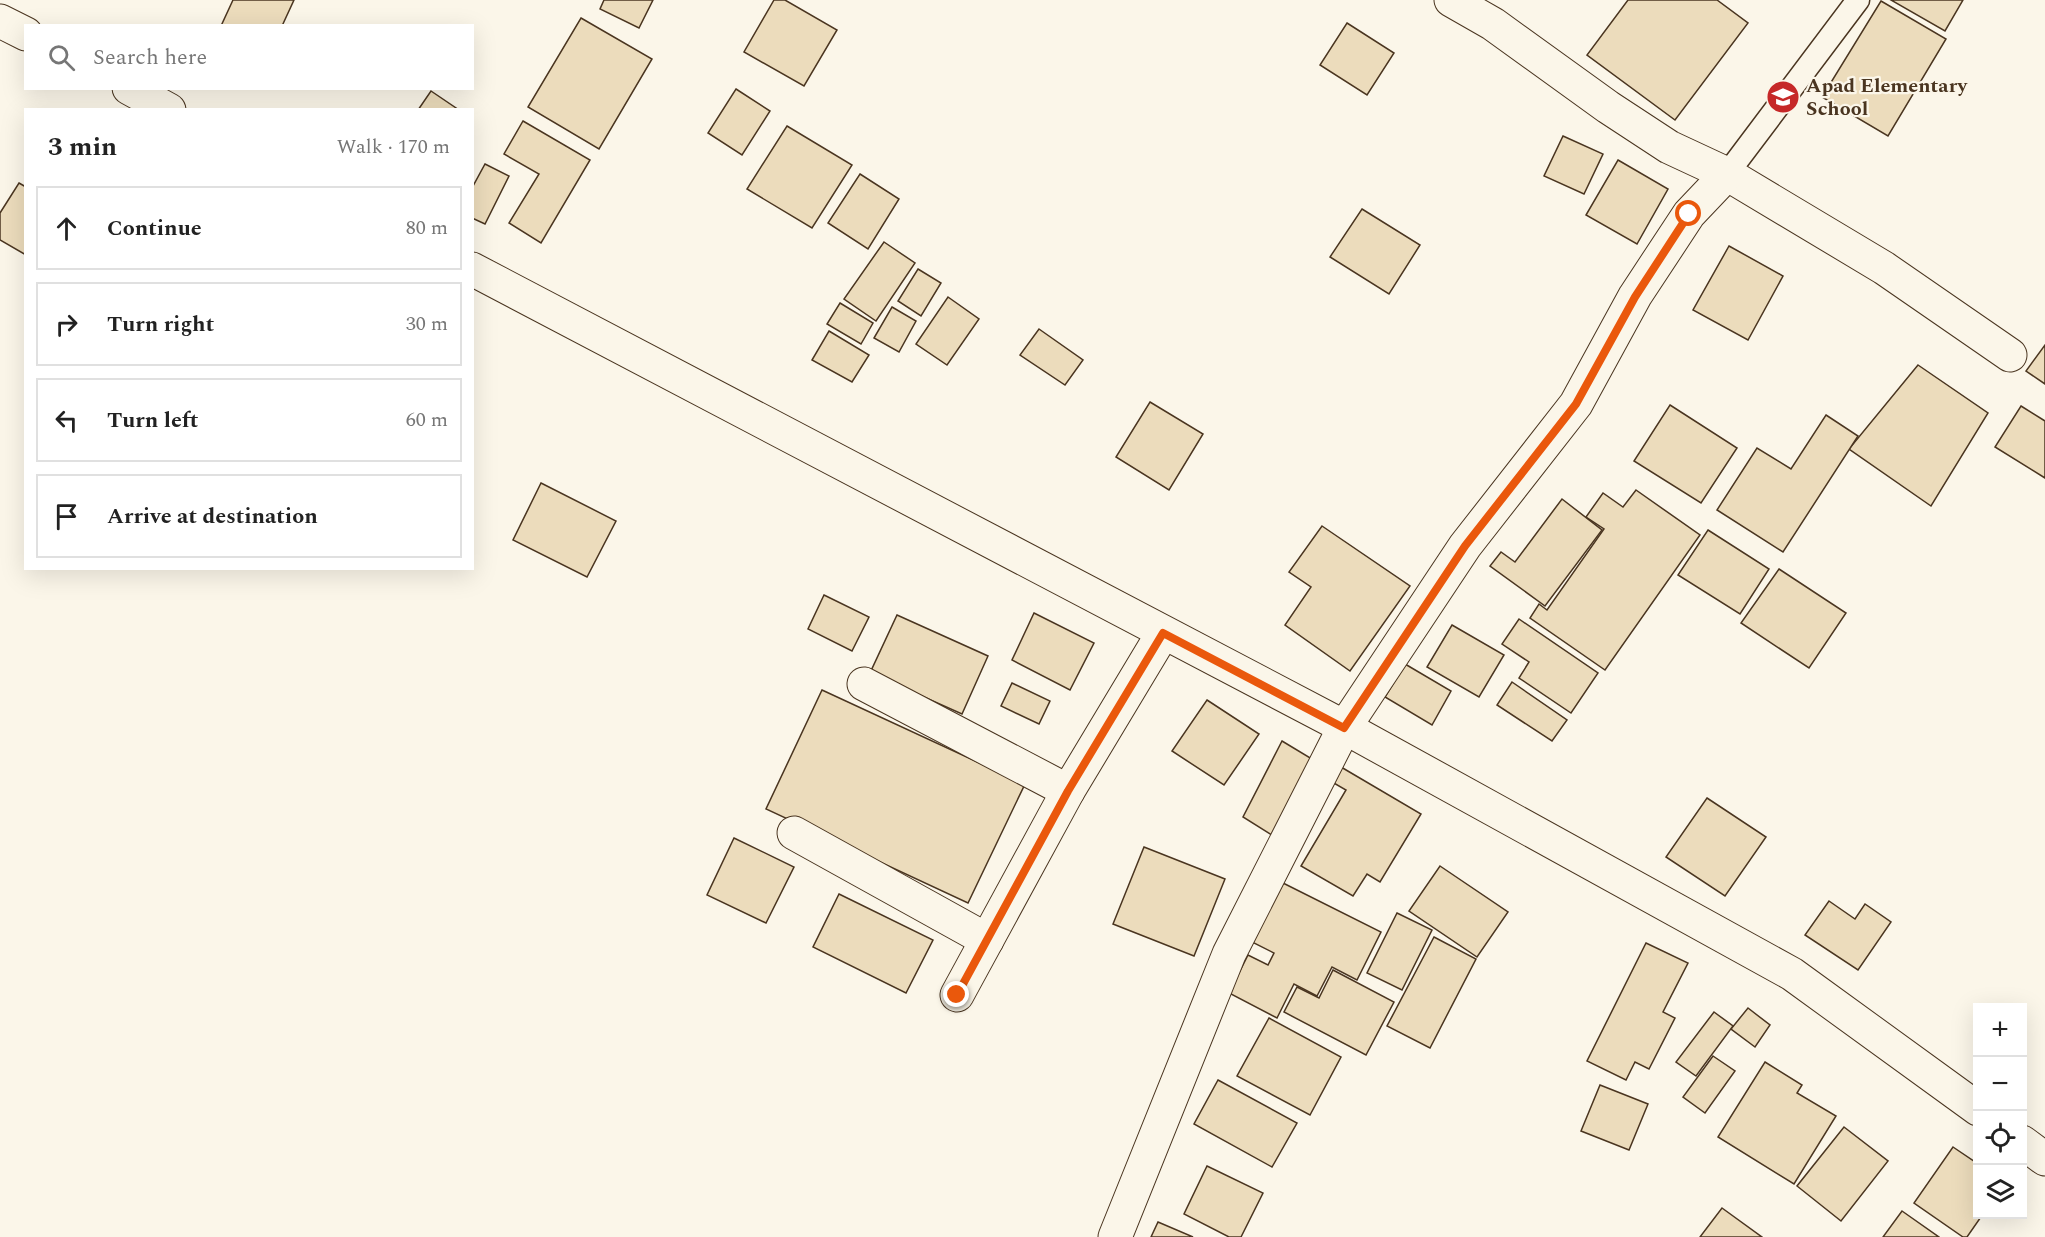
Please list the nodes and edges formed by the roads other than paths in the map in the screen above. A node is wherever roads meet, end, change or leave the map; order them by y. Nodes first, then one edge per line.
1 (1451, 0) edge
2 (1858, 0) edge
3 (0, 21) edge
4 (24, 33) edge
5 (133, 90) edge
6 (165, 108) edge
7 (1727, 174) junction
8 (474, 270) edge
9 (2010, 355) dead end
10 (1163, 633) junction
11 (864, 684) dead end
12 (1344, 728) junction
13 (1068, 791) junction
14 (794, 833) dead end
15 (987, 940) junction
16 (957, 995) dead end
17 (1973, 1106) edge
18 (2027, 1146) edge
19 (2045, 1159) edge
20 (1115, 1237) edge

1 - 7 street
2 - 7 lane
3 - 4 street
5 - 6 street
7 - 9 street
7 - 12 street
8 - 10 street
10 - 12 street
10 - 13 street
11 - 13 street
12 - 17 street
12 - 20 street
13 - 15 street
14 - 15 street
15 - 16 street
18 - 19 street

